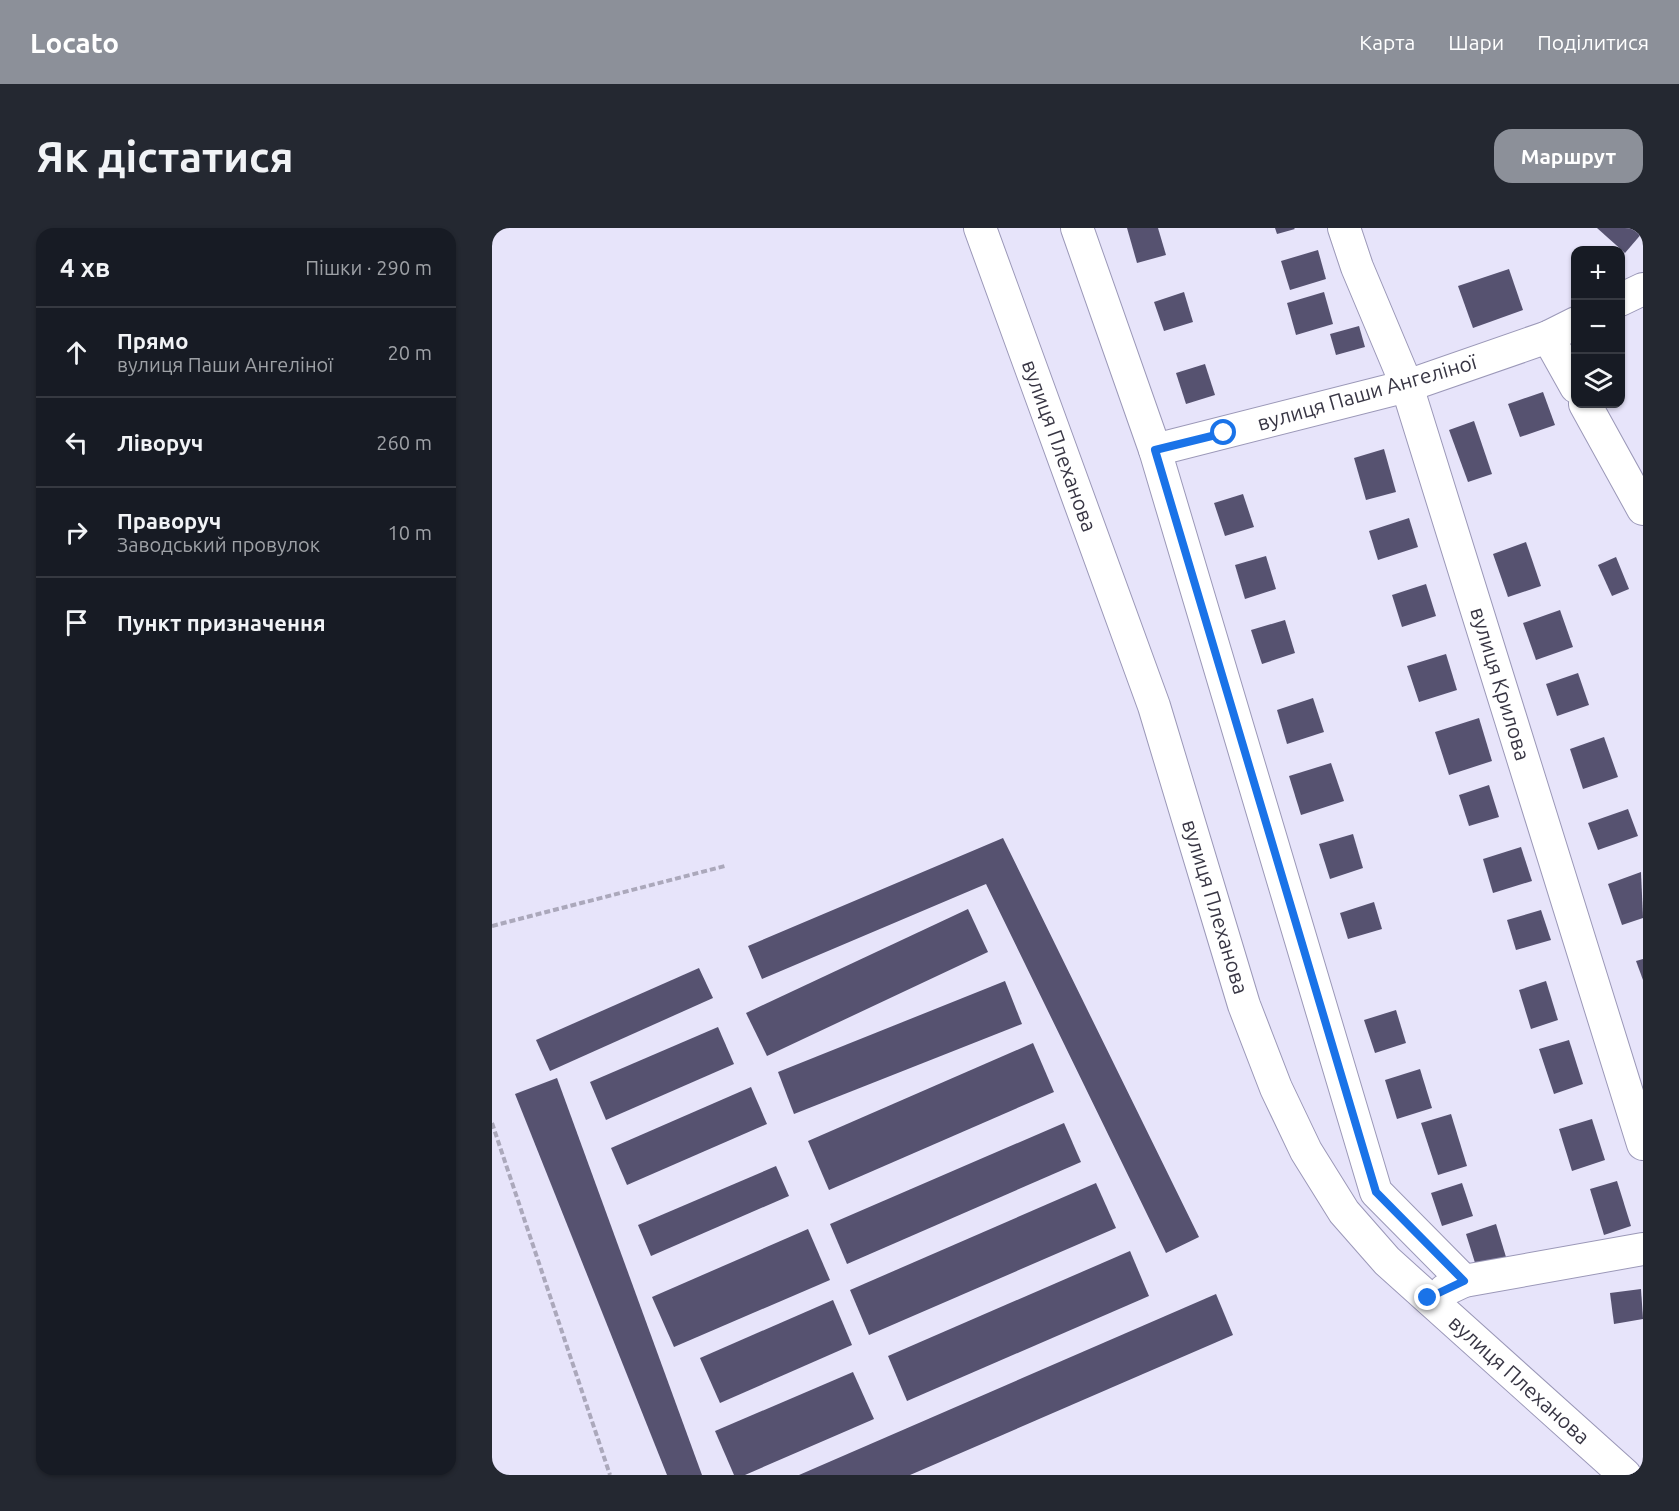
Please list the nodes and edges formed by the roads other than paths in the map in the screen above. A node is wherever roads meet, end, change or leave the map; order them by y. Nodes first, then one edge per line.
1 (980, 228) edge
2 (1077, 228) edge
3 (1344, 228) edge
4 (1643, 289) edge
5 (1625, 298) edge
6 (1562, 330) edge
7 (1571, 369) edge
8 (1407, 386) junction
9 (1587, 408) edge
10 (1155, 450) junction
11 (1643, 509) edge
12 (1643, 1144) edge
13 (1643, 1250) edge
14 (1464, 1281) junction
15 (1428, 1298) junction
16 (1625, 1475) edge

1 - 15 street, вулиця Плеханова
2 - 10 street
3 - 8 street, вулиця Крилова
4 - 5 street
6 - 7 street
6 - 8 street, вулиця Паши Ангеліної
8 - 10 street, вулиця Паши Ангеліної
8 - 12 street, вулиця Крилова
9 - 11 street
10 - 14 street
13 - 14 street
14 - 15 street
15 - 16 street, вулиця Плеханова

